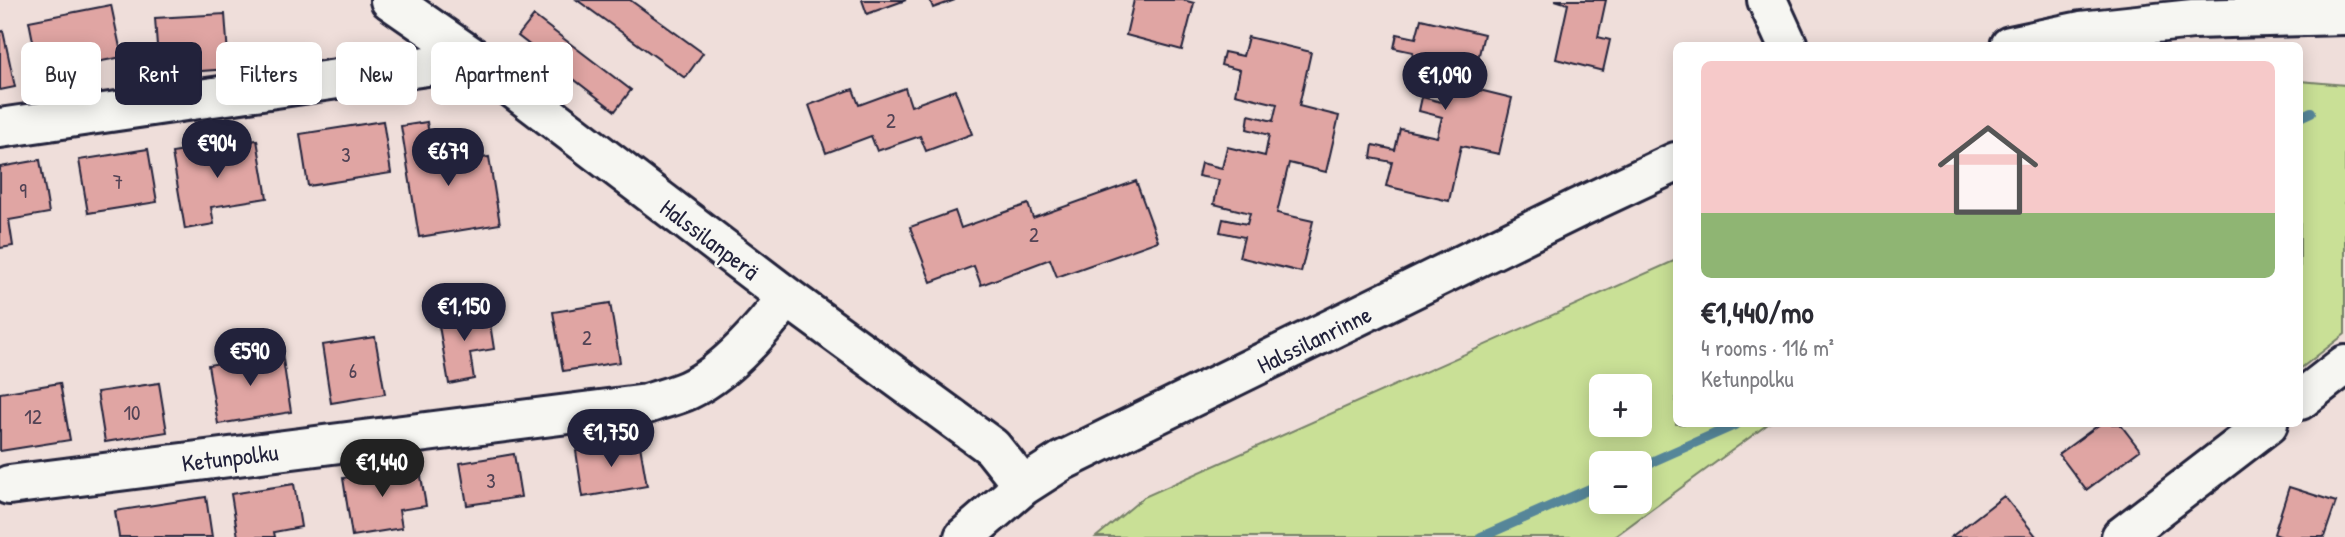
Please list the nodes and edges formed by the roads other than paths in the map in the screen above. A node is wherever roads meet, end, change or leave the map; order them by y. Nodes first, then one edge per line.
1 (390, 0) edge
2 (1767, 0) edge
3 (2189, 10) edge
4 (2345, 15) edge
5 (451, 42) edge
6 (1786, 42) edge
7 (2029, 42) edge
8 (431, 65) edge
9 (535, 105) edge
10 (0, 128) edge
11 (1673, 163) edge
12 (787, 297) junction
13 (2345, 365) edge
14 (2303, 398) edge
15 (2264, 427) edge
16 (9, 485) dead end
17 (1023, 486) junction
18 (964, 537) edge
19 (2121, 537) edge

1 - 5 street, Halssilanperä
2 - 6 street
3 - 4 street
3 - 7 street
8 - 10 street
9 - 12 street, Halssilanperä
11 - 17 street, Halssilanrinne
12 - 16 street, Ketunpolku
12 - 17 street, Halssilanperä
13 - 14 street
15 - 19 street
17 - 18 street, Halssilanrinne

